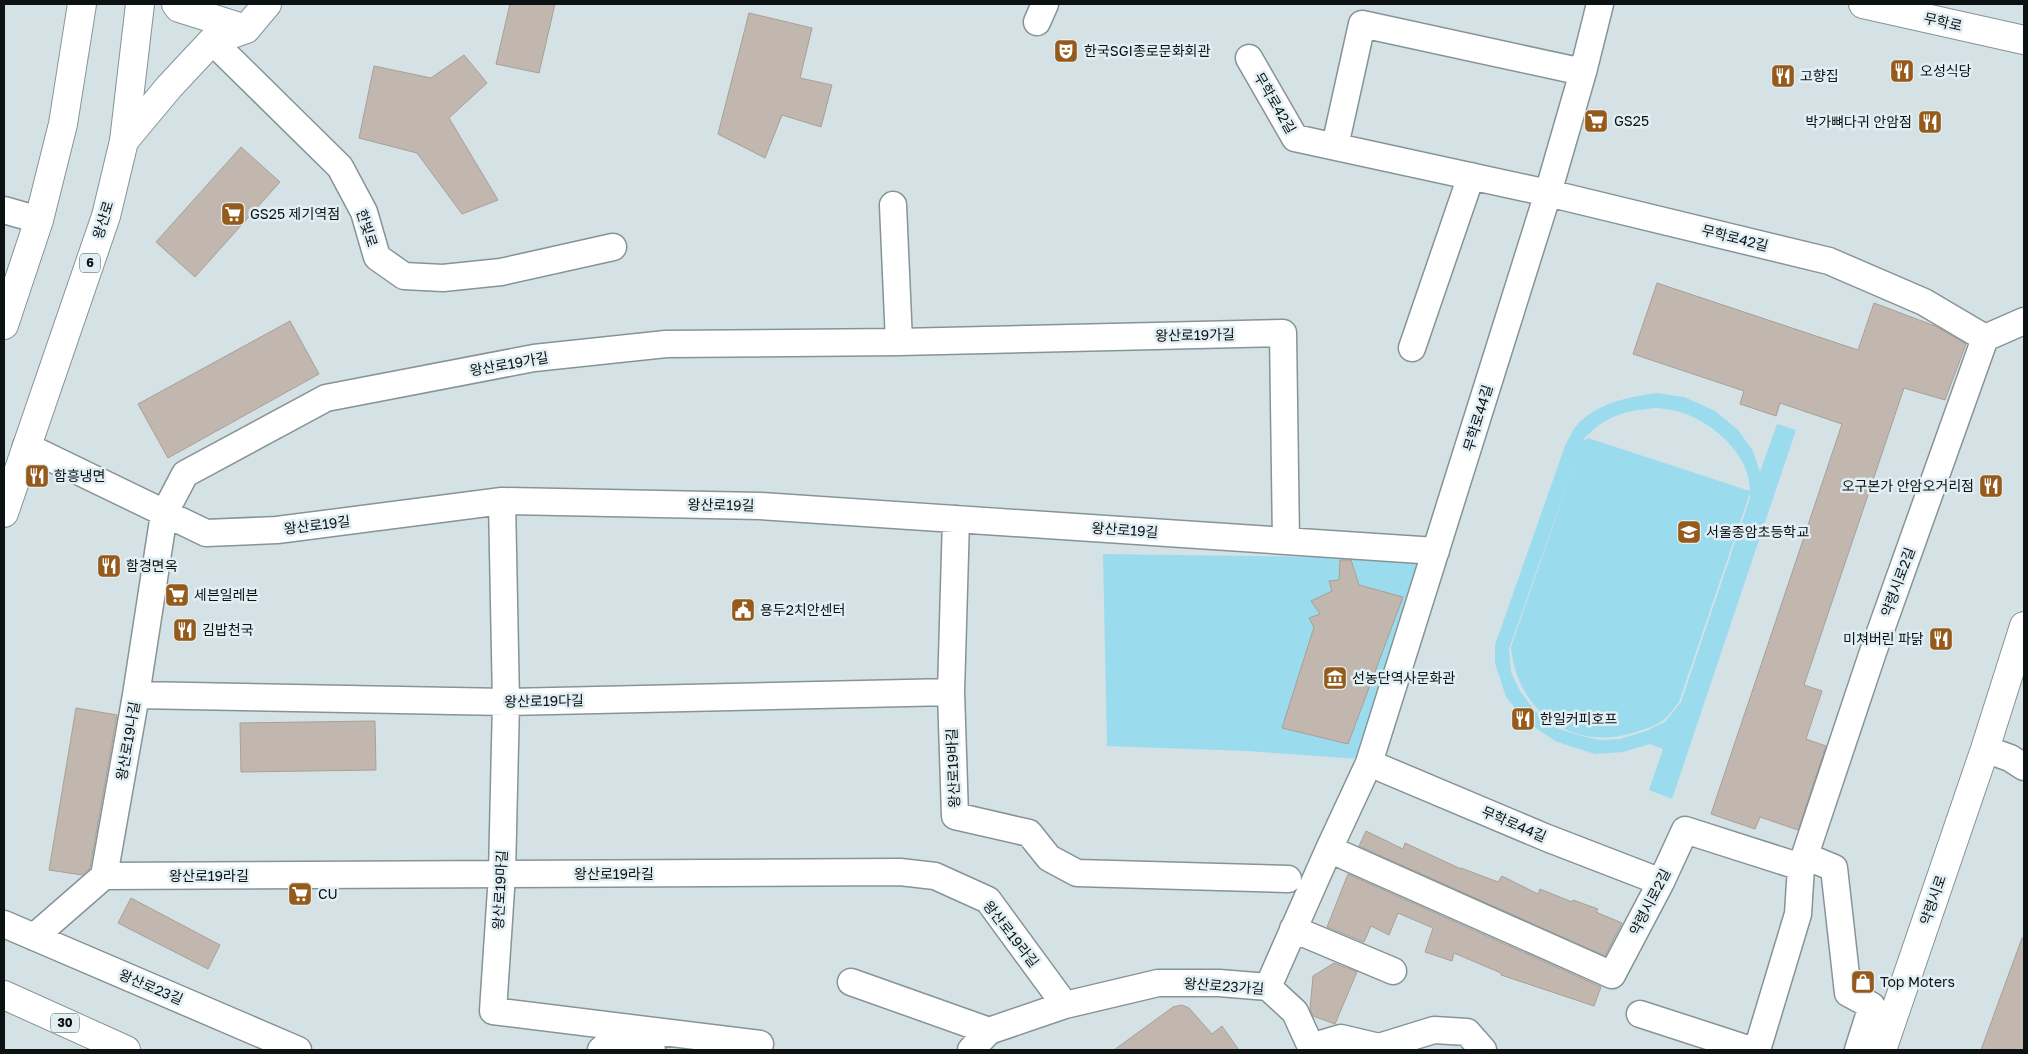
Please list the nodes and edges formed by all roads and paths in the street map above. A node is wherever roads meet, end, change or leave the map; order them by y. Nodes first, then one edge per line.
1 (82, 4) edge
2 (140, 4) edge
3 (176, 4) edge
4 (267, 4) edge
5 (1600, 4) edge
6 (1863, 4) edge
7 (246, 29) junction
8 (2024, 40) edge
9 (212, 41) junction
10 (1249, 58) dead end
11 (1583, 72) junction
12 (124, 141) junction
13 (1336, 146) junction
14 (1471, 176) junction
15 (1548, 193) junction
16 (893, 205) dead end
17 (4, 210) edge
18 (39, 220) junction
19 (613, 248) dead end
20 (2024, 321) edge
21 (4, 325) edge
22 (1985, 338) junction
23 (899, 342) junction
24 (1412, 348) dead end
25 (26, 446) junction
26 (502, 501) junction
27 (4, 513) edge
28 (164, 514) junction
29 (956, 519) junction
30 (1286, 541) junction
31 (1436, 551) junction
32 (2024, 626) edge
33 (951, 692) junction
34 (136, 696) junction
35 (506, 702) junction
36 (1985, 749) junction
37 (1369, 763) junction
38 (2024, 767) edge
39 (1329, 849) junction
40 (1803, 862) junction
41 (502, 874) junction
42 (104, 876) junction
43 (1288, 879) dead end
44 (1661, 882) junction
45 (4, 924) edge
46 (1293, 929) junction
47 (34, 937) junction
48 (1393, 971) dead end
49 (851, 982) dead end
50 (1268, 987) junction
51 (4, 995) edge
52 (1065, 1005) junction
53 (1640, 1014) dead end
54 (988, 1031) junction
55 (760, 1044) dead end
56 (1312, 1049) edge
57 (126, 1050) edge
58 (298, 1050) edge
59 (600, 1050) edge
60 (652, 1050) edge
61 (971, 1050) edge
62 (1483, 1050) edge
63 (1750, 1050) edge
64 (1757, 1050) edge
65 (1858, 1050) edge
66 (1882, 1050) edge

1 - 18 main road
2 - 12 main road, 왕산로 / 6
3 - 7 main road
4 - 7 main road
5 - 11 street, 무학로44길
6 - 8 main road, 무학로
7 - 9 main road
9 - 12 main road
9 - 19 street, 한빛로
10 - 13 street, 무학로42길
11 - 13 street
11 - 15 street, 무학로44길
12 - 25 main road, 왕산로 / 6
13 - 14 street, 무학로42길
14 - 15 street, 무학로42길
14 - 24 street
15 - 22 street, 무학로42길
15 - 31 street, 무학로44길
16 - 23 street
17 - 18 street
18 - 21 main road
20 - 22 street
22 - 40 street, 약령시로2길
23 - 28 street, 왕산로19가길
23 - 30 street, 왕산로19가길
25 - 27 main road, 왕산로 / 6
25 - 28 street, 왕산로19길
26 - 28 street, 왕산로19길
26 - 29 street, 왕산로19길
26 - 35 street, 왕산로19마길
28 - 34 street, 왕산로19나길
29 - 30 street, 왕산로19길
29 - 33 street, 왕산로19바길
30 - 31 street, 왕산로19길
31 - 37 street, 무학로44길
32 - 36 main road, 약령시로
33 - 35 street, 왕산로19다길
33 - 43 street, 왕산로19바길
34 - 35 street, 왕산로19다길
34 - 42 street, 왕산로19나길
35 - 41 street, 왕산로19마길
36 - 38 street
36 - 66 main road, 약령시로
37 - 39 street, 무학로44길
37 - 44 street, 무학로44길
39 - 44 street, 약령시로2길
39 - 46 street, 무학로44길
40 - 44 street, 약령시로2길
40 - 64 street, 약령시로2길
40 - 65 street
41 - 42 street, 왕산로19라길
41 - 52 street, 왕산로19라길
41 - 55 street, 왕산로19마길
42 - 47 street
45 - 47 street, 왕산로23길
46 - 48 street
46 - 50 street, 무학로44길
47 - 58 street, 왕산로23길
49 - 54 street
50 - 52 street, 왕산로23가길
50 - 56 street, 왕산로23가길
51 - 57 main road, 30
52 - 54 street, 왕산로23가길
53 - 63 street
54 - 61 street, 왕산로23가길
56 - 62 street, 왕산로23가길
59 - 60 street

